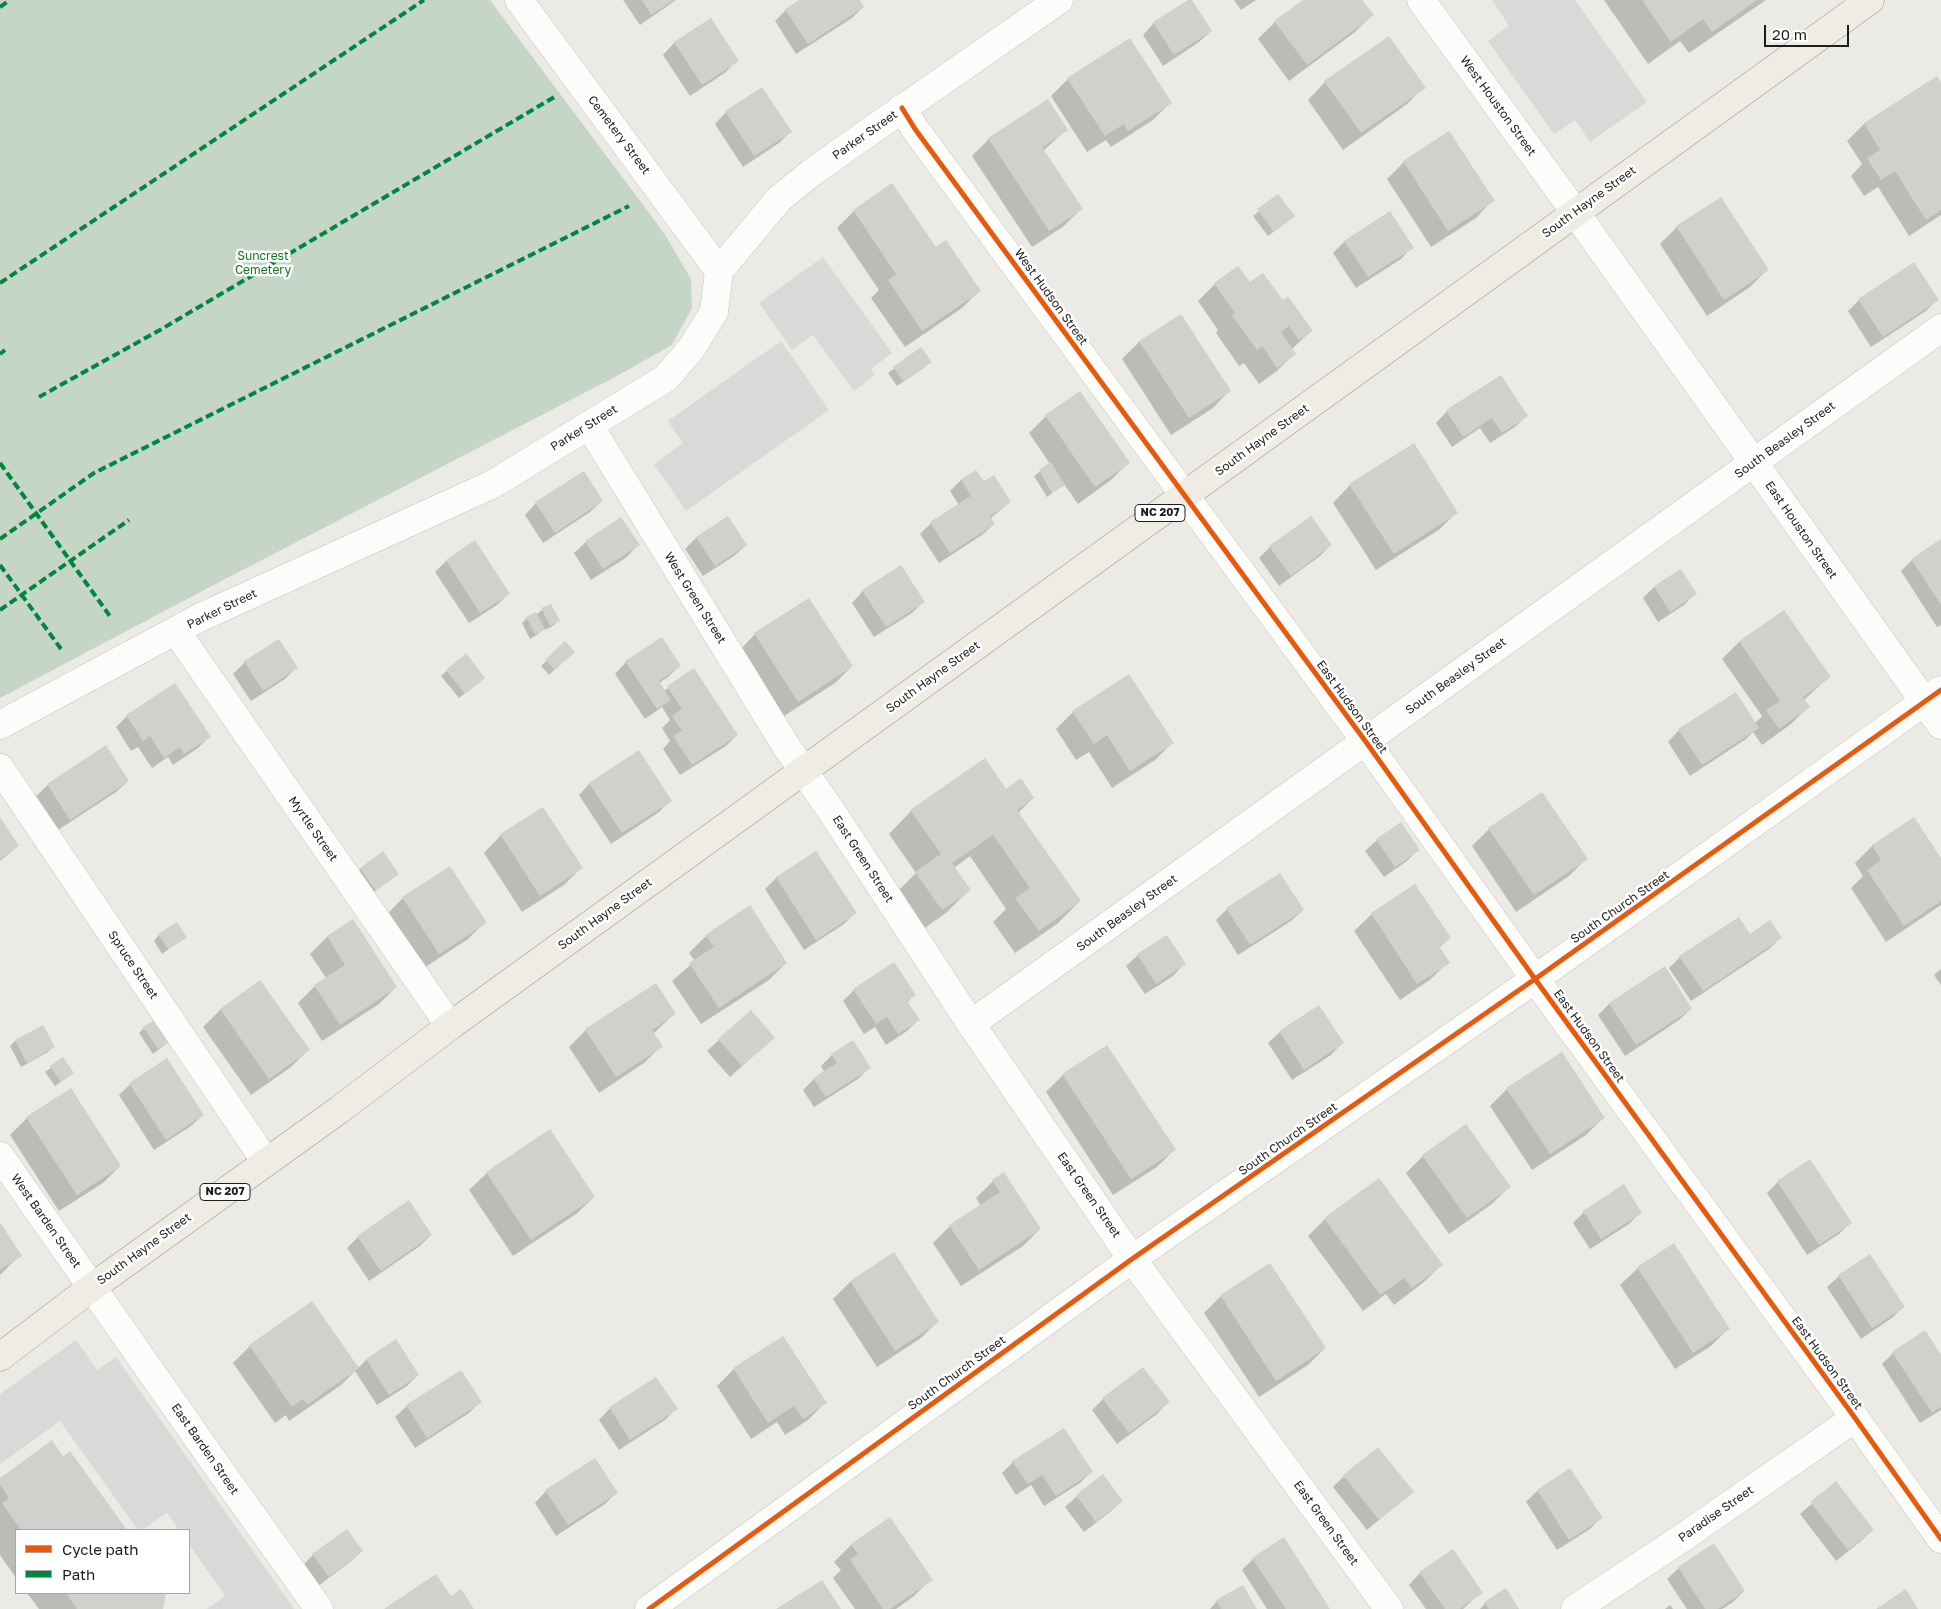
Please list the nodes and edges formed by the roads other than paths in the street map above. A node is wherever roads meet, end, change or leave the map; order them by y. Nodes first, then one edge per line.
1 (519, 0) edge
2 (1059, 0) edge
3 (1421, 0) edge
4 (1870, 0) edge
5 (902, 108) junction
6 (1575, 212) junction
7 (719, 270) junction
8 (1941, 328) edge
9 (589, 425) junction
10 (1753, 462) junction
11 (1184, 496) junction
12 (176, 631) junction
13 (1933, 696) edge
14 (0, 725) edge
15 (1941, 725) edge
16 (1366, 742) junction
17 (0, 768) edge
18 (803, 771) junction
19 (1535, 979) junction
20 (971, 1024) junction
21 (450, 1026) junction
22 (0, 1156) edge
23 (266, 1162) junction
24 (1132, 1259) junction
25 (91, 1288) junction
26 (0, 1357) edge
27 (1855, 1418) junction
28 (1941, 1539) edge
29 (319, 1609) edge
30 (649, 1609) edge
31 (1389, 1609) edge
32 (1575, 1609) edge

1 - 7 street, Cemetery Street
2 - 5 street, Parker Street
3 - 6 street, West Houston Street
4 - 6 main road, South Hayne Street / NC 207
5 - 7 street, Parker Street
5 - 11 street, West Hudson Street
6 - 10 street, East Houston Street
6 - 11 main road, South Hayne Street / NC 207
7 - 9 street, Parker Street
8 - 10 street, South Beasley Street
9 - 12 street, Parker Street
9 - 18 street, West Green Street
10 - 13 street, East Houston Street
10 - 16 street, South Beasley Street
11 - 16 street, East Hudson Street
11 - 18 main road, South Hayne Street / NC 207
12 - 14 street, Parker Street
12 - 21 street, Myrtle Street
13 - 15 street, East Houston Street
13 - 19 street, South Church Street
16 - 19 street, East Hudson Street
16 - 20 street, South Beasley Street
17 - 23 street, Spruce Street
18 - 20 street, East Green Street
18 - 21 main road, South Hayne Street / NC 207
19 - 24 street, South Church Street
19 - 27 street, East Hudson Street
20 - 24 street, East Green Street
21 - 23 main road, South Hayne Street / NC 207
22 - 25 street, West Barden Street
23 - 25 main road, South Hayne Street / NC 207
24 - 30 street, South Church Street
24 - 31 street, East Green Street
25 - 26 main road, South Hayne Street / NC 207
25 - 29 street, East Barden Street
27 - 28 street, East Hudson Street
27 - 32 street, Paradise Street

